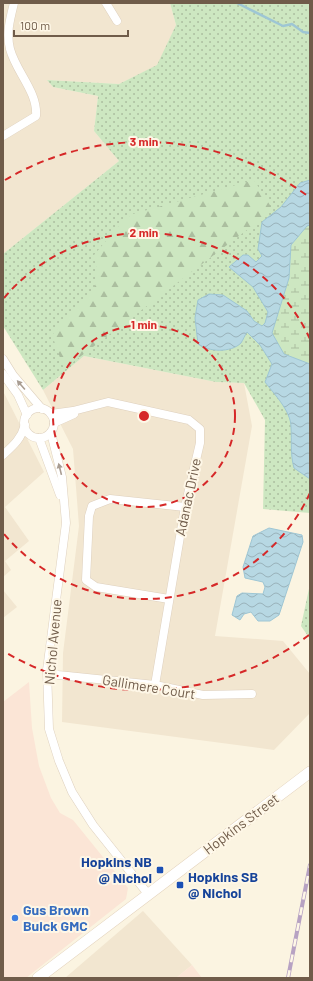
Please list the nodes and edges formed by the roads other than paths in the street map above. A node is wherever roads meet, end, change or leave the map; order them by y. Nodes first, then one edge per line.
1 (14, 3) edge
2 (106, 3) edge
3 (117, 21) dead end
4 (3, 136) edge
5 (3, 359) edge
6 (3, 374) edge
7 (42, 409) junction
8 (27, 416) junction
9 (53, 419) junction
10 (24, 425) junction
11 (51, 433) junction
12 (36, 438) junction
13 (18, 442) junction
14 (3, 455) edge
15 (63, 506) junction
16 (184, 507) junction
17 (169, 599) junction
18 (48, 670) junction
19 (155, 685) junction
20 (252, 694) dead end
21 (310, 772) edge
22 (148, 894) junction
23 (38, 978) edge

1 - 4 street
2 - 3 street
7 -> 5 street
6 - 8 street
7 - 8 street
7 - 9 street
8 - 10 street
9 - 11 street
9 - 16 street, Adanac Drive
10 - 12 street
10 - 13 street
11 - 12 street
15 -> 11 street, Nichol Avenue
12 - 13 street
12 - 15 street, Nichol Avenue
13 - 14 street
15 - 18 street, Nichol Avenue
16 - 17 street, Adanac Drive
16 - 17 street
17 - 19 street, Adanac Drive
18 - 19 street, Gallimere Court
18 - 22 street, Nichol Avenue
19 - 20 street, Gallimere Court
21 - 22 main road, Hopkins Street
22 - 23 main road, Hopkins Street

